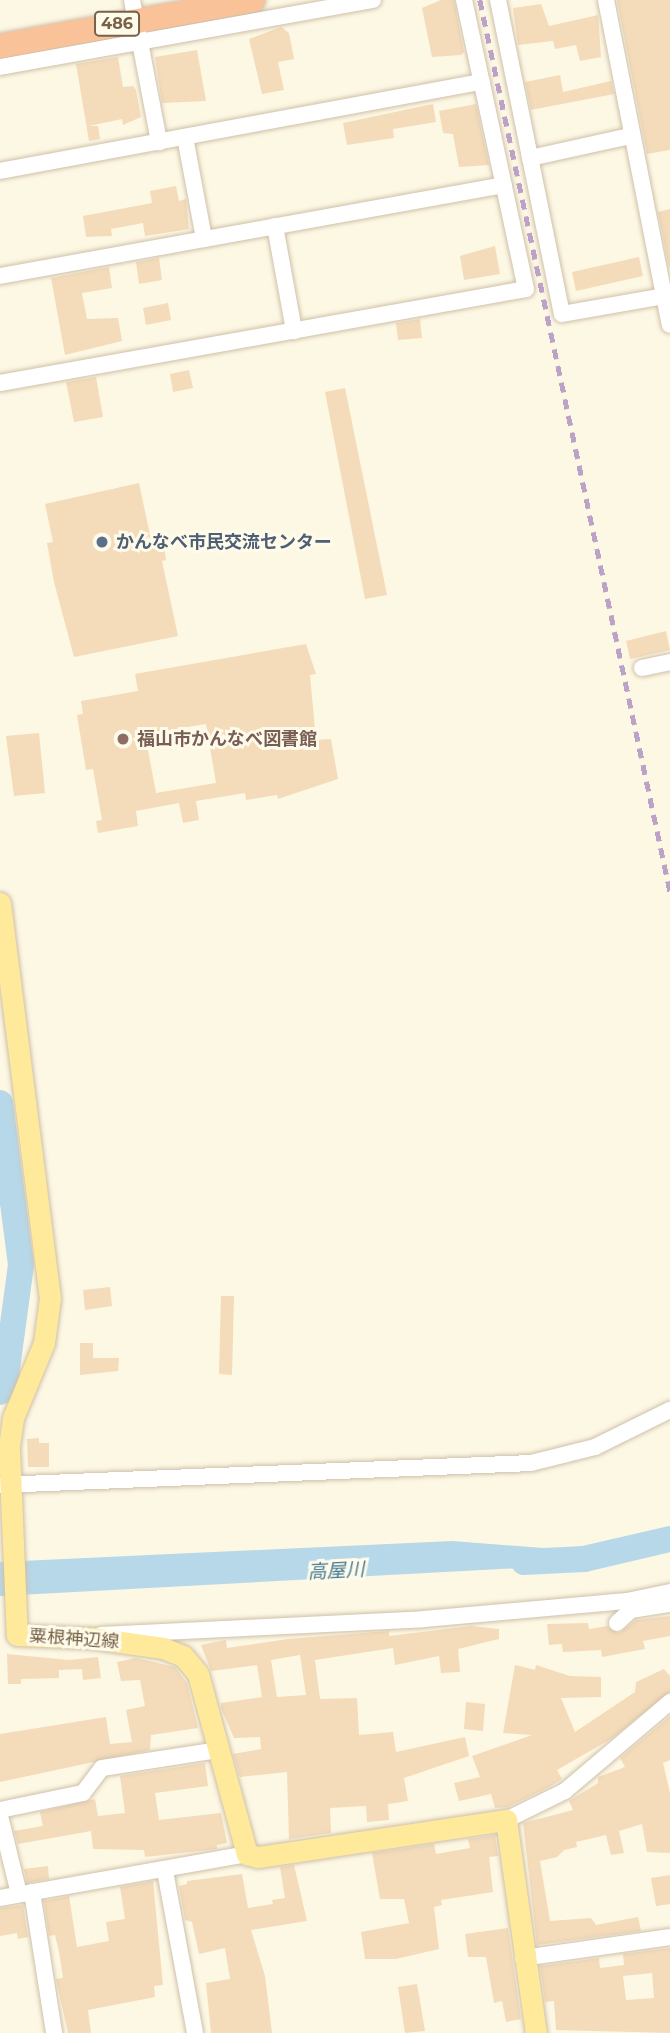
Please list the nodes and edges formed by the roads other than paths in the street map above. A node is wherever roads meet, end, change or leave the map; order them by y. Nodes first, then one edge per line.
1 (163, 0) edge
2 (373, 0) edge
3 (464, 0) edge
4 (498, 0) edge
5 (606, 0) edge
6 (243, 2) edge
7 (135, 17) edge
8 (0, 30) edge
9 (0, 46) edge
10 (0, 68) edge
11 (482, 82) junction
12 (630, 136) junction
13 (185, 137) junction
14 (159, 142) junction
15 (530, 158) junction
16 (0, 171) edge
17 (504, 185) junction
18 (275, 226) junction
19 (204, 239) junction
20 (0, 276) edge
21 (667, 304) edge
22 (670, 325) edge
23 (294, 331) junction
24 (0, 383) edge
25 (670, 662) edge
26 (642, 668) dead end
27 (0, 903) edge
28 (670, 1410) edge
29 (7, 1489) edge
30 (670, 1592) edge
31 (670, 1604) edge
32 (617, 1623) dead end
33 (11, 1633) edge
34 (92, 1637) junction
35 (670, 1702) edge
36 (218, 1750) junction
37 (0, 1810) edge
38 (0, 1816) edge
39 (506, 1819) junction
40 (247, 1854) junction
41 (165, 1871) junction
42 (26, 1893) junction
43 (0, 1898) edge
44 (670, 1937) edge
45 (523, 1958) junction
46 (54, 2033) edge
47 (195, 2033) edge
48 (536, 2033) edge

1 - 7 highway, 486
2 - 7 street
3 - 11 street
4 - 15 street
5 - 12 street
6 - 7 highway, 486
7 - 8 highway, 486
7 - 9 highway, 486
7 - 10 street
7 - 14 street
11 - 13 street
11 - 17 street
12 - 15 street
12 - 21 street
13 - 14 street
13 - 19 street
14 - 16 street
15 - 21 street
17 - 18 street
17 - 23 street
18 - 19 street
18 - 23 street
19 - 20 street
21 - 22 street
23 - 24 street
25 - 26 street
27 - 29 main road, 粟根神辺線
28 - 29 street
29 - 33 main road, 粟根神辺線
30 - 34 street
31 - 32 street
33 - 34 main road, 粟根神辺線
34 - 36 main road, 粟根神辺線
35 - 39 street
36 - 37 street
36 - 40 main road, 粟根神辺線
38 - 42 street
39 - 40 main road
39 - 45 main road
40 - 41 street
41 - 42 street
41 - 47 street
42 - 43 street
42 - 46 street
44 - 45 street
45 - 48 main road

